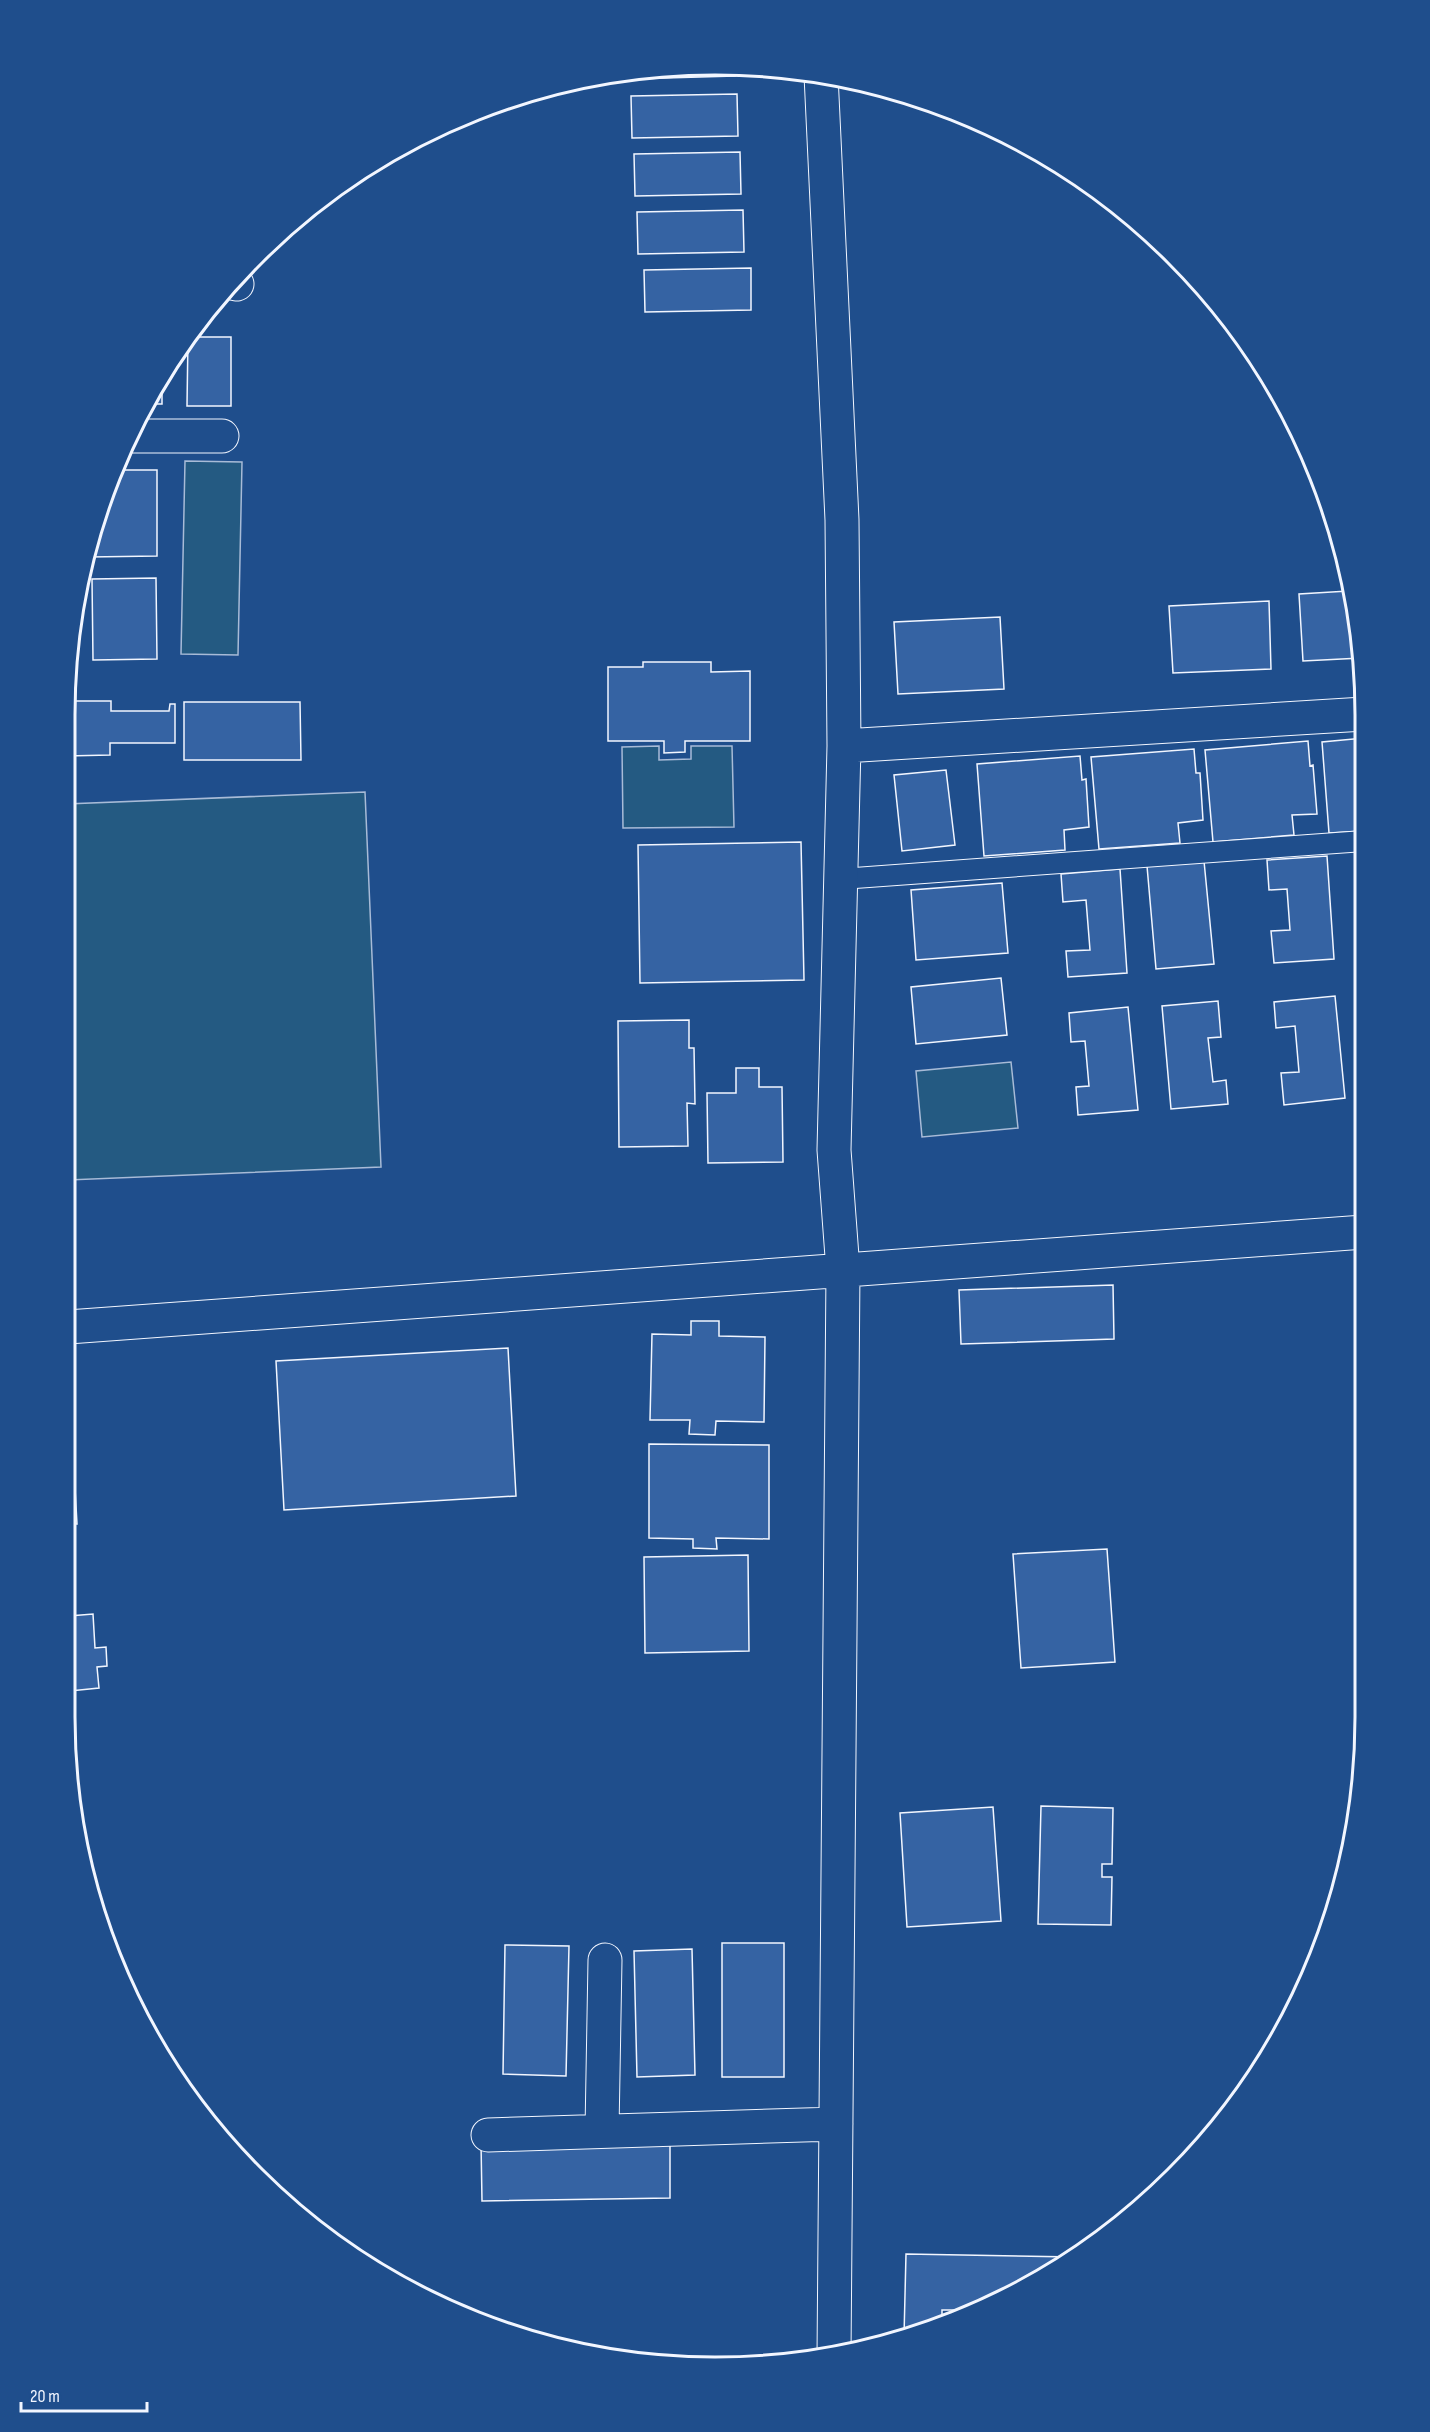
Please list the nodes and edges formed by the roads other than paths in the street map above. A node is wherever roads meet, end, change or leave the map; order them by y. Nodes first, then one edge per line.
1 (821, 84) edge
2 (139, 436) edge
3 (222, 436) dead end
4 (1355, 715) edge
5 (844, 746) junction
6 (1355, 842) edge
7 (841, 879) junction
8 (1355, 1233) edge
9 (843, 1270) junction
10 (75, 1326) edge
11 (605, 1960) dead end
12 (836, 2124) junction
13 (602, 2130) junction
14 (488, 2135) dead end
15 (834, 2346) edge

1 - 5 street
2 - 3 street
4 - 5 street
5 - 7 street
6 - 7 lane
7 - 9 street
8 - 9 street
9 - 10 street
9 - 12 street
11 - 13 street
12 - 13 street
12 - 15 street
13 - 14 street

